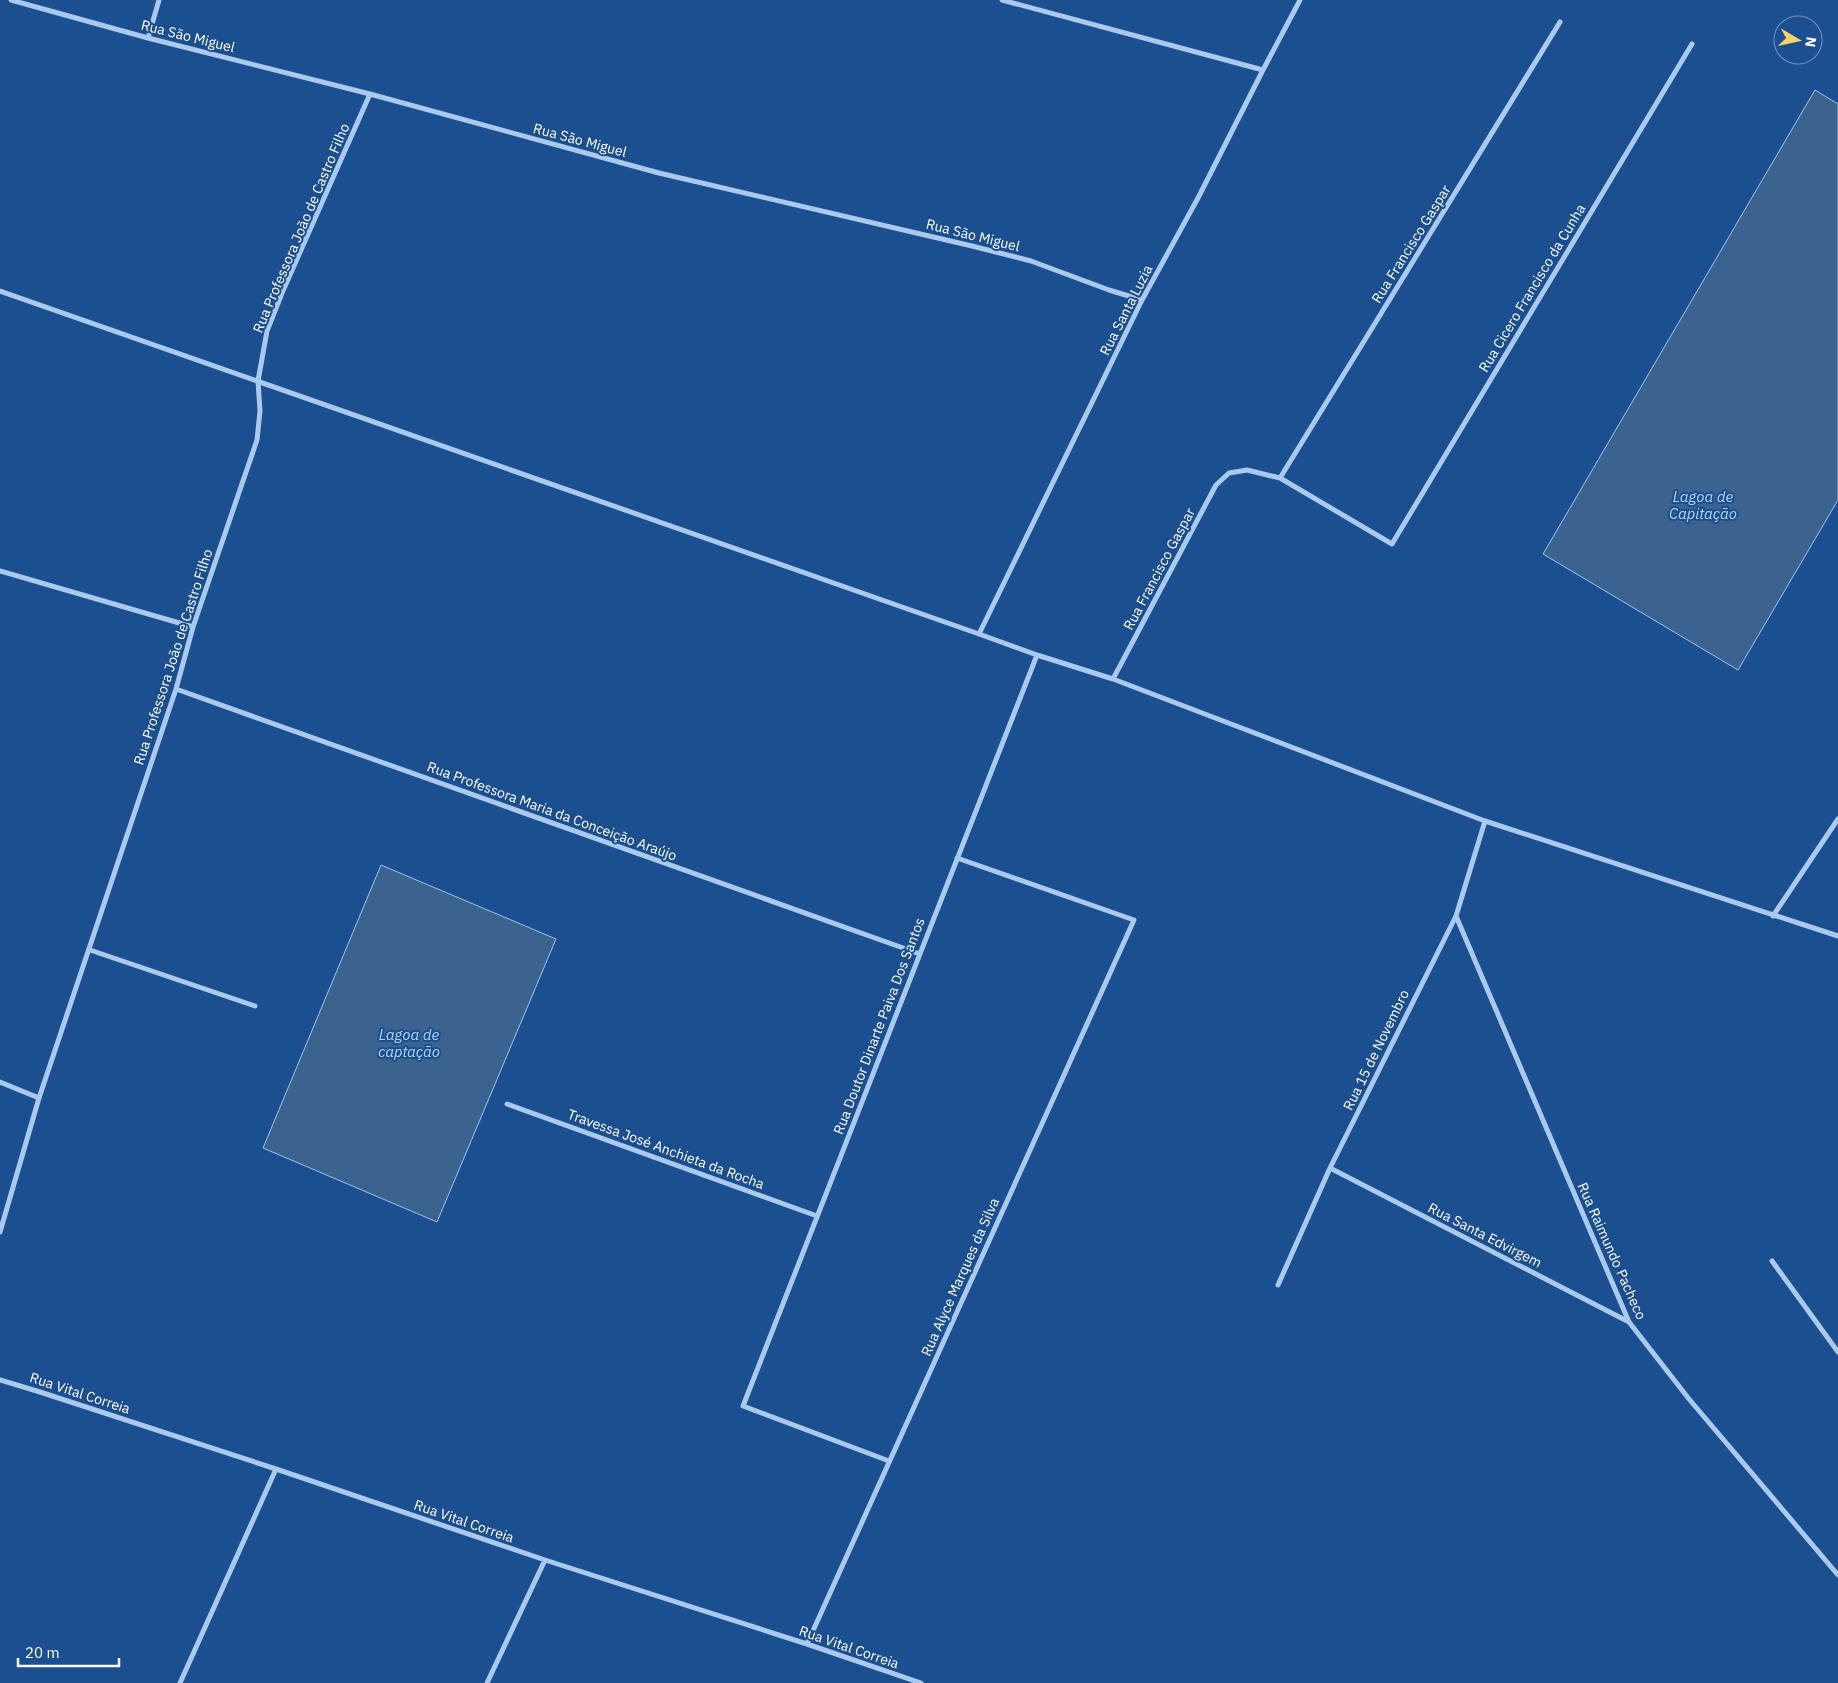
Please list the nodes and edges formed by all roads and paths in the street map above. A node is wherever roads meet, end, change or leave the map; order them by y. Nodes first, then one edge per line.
1 (11, 0) edge
2 (160, 0) edge
3 (1002, 0) edge
4 (1300, 0) edge
5 (1560, 22) dead end
6 (148, 38) junction
7 (1692, 44) dead end
8 (1263, 70) junction
9 (370, 94) junction
10 (0, 291) edge
11 (1142, 300) junction
12 (258, 381) junction
13 (1280, 478) junction
14 (0, 571) edge
15 (193, 627) junction
16 (979, 634) junction
17 (1037, 655) junction
18 (1113, 679) junction
19 (176, 689) junction
20 (1838, 819) edge
21 (1485, 821) junction
22 (957, 858) junction
23 (1456, 916) junction
24 (1773, 916) junction
25 (1838, 936) edge
26 (90, 950) junction
27 (920, 954) junction
28 (255, 1006) dead end
29 (0, 1082) edge
30 (39, 1098) junction
31 (507, 1104) dead end
32 (1330, 1168) junction
33 (817, 1216) junction
34 (0, 1232) edge
35 (1772, 1261) dead end
36 (1278, 1284) dead end
37 (1629, 1322) junction
38 (1838, 1352) edge
39 (0, 1380) edge
40 (889, 1461) junction
41 (276, 1469) junction
42 (545, 1560) junction
43 (1838, 1575) edge
44 (807, 1644) junction
45 (180, 1683) edge
46 (487, 1683) edge
47 (922, 1683) edge

1 - 6 street, Rua São Miguel
2 - 6 street
3 - 8 street
4 - 8 street, Rua Santa Luzia
5 - 13 street, Rua Francisco Gaspar
6 - 9 street, Rua São Miguel
7 - 13 street, Rua Cicero Francisco da Cunha
8 - 11 street, Rua Santa Luzia
9 - 11 street, Rua São Miguel
9 - 12 street, Rua Professora João de Castro Filho
10 - 12 street
11 - 16 street, Rua Santa Luzia
12 - 15 street, Rua Professora João de Castro Filho
12 - 16 street
13 - 18 street, Rua Francisco Gaspar
14 - 15 street
15 - 19 street, Rua Professora João de Castro Filho
16 - 17 street
17 - 18 street
17 - 22 street, Rua Doutor Dinarte Paiva Dos Santos
18 - 21 street
19 - 26 street, Rua Professora João de Castro Filho
19 - 27 street, Rua Professora Maria da Conceição Araújo
20 - 24 street
21 - 23 street, Rua 15 de Novembro
21 - 24 street
22 - 27 street, Rua Doutor Dinarte Paiva Dos Santos
22 - 40 street, Rua Alyce Marques da Silva
23 - 32 street, Rua 15 de Novembro
23 - 37 street, Rua Raimundo Pacheco
24 - 25 street
26 - 28 street
26 - 30 street, Rua Professora João de Castro Filho
27 - 33 street, Rua Doutor Dinarte Paiva Dos Santos
29 - 30 street
30 - 34 street, Rua Professora João de Castro Filho
31 - 33 street, Travessa José Anchieta da Rocha
32 - 36 street, Rua 15 de Novembro
32 - 37 street, Rua Santa Edvirgem
33 - 40 street, Rua Doutor Dinarte Paiva Dos Santos
35 - 38 street
37 - 43 street, Rua Raimundo Pacheco
39 - 41 street, Rua Vital Correia
40 - 44 street, Rua Alyce Marques da Silva
41 - 42 street, Rua Vital Correia
41 - 45 street
42 - 44 street, Rua Vital Correia
42 - 46 street
44 - 47 street, Rua Vital Correia

